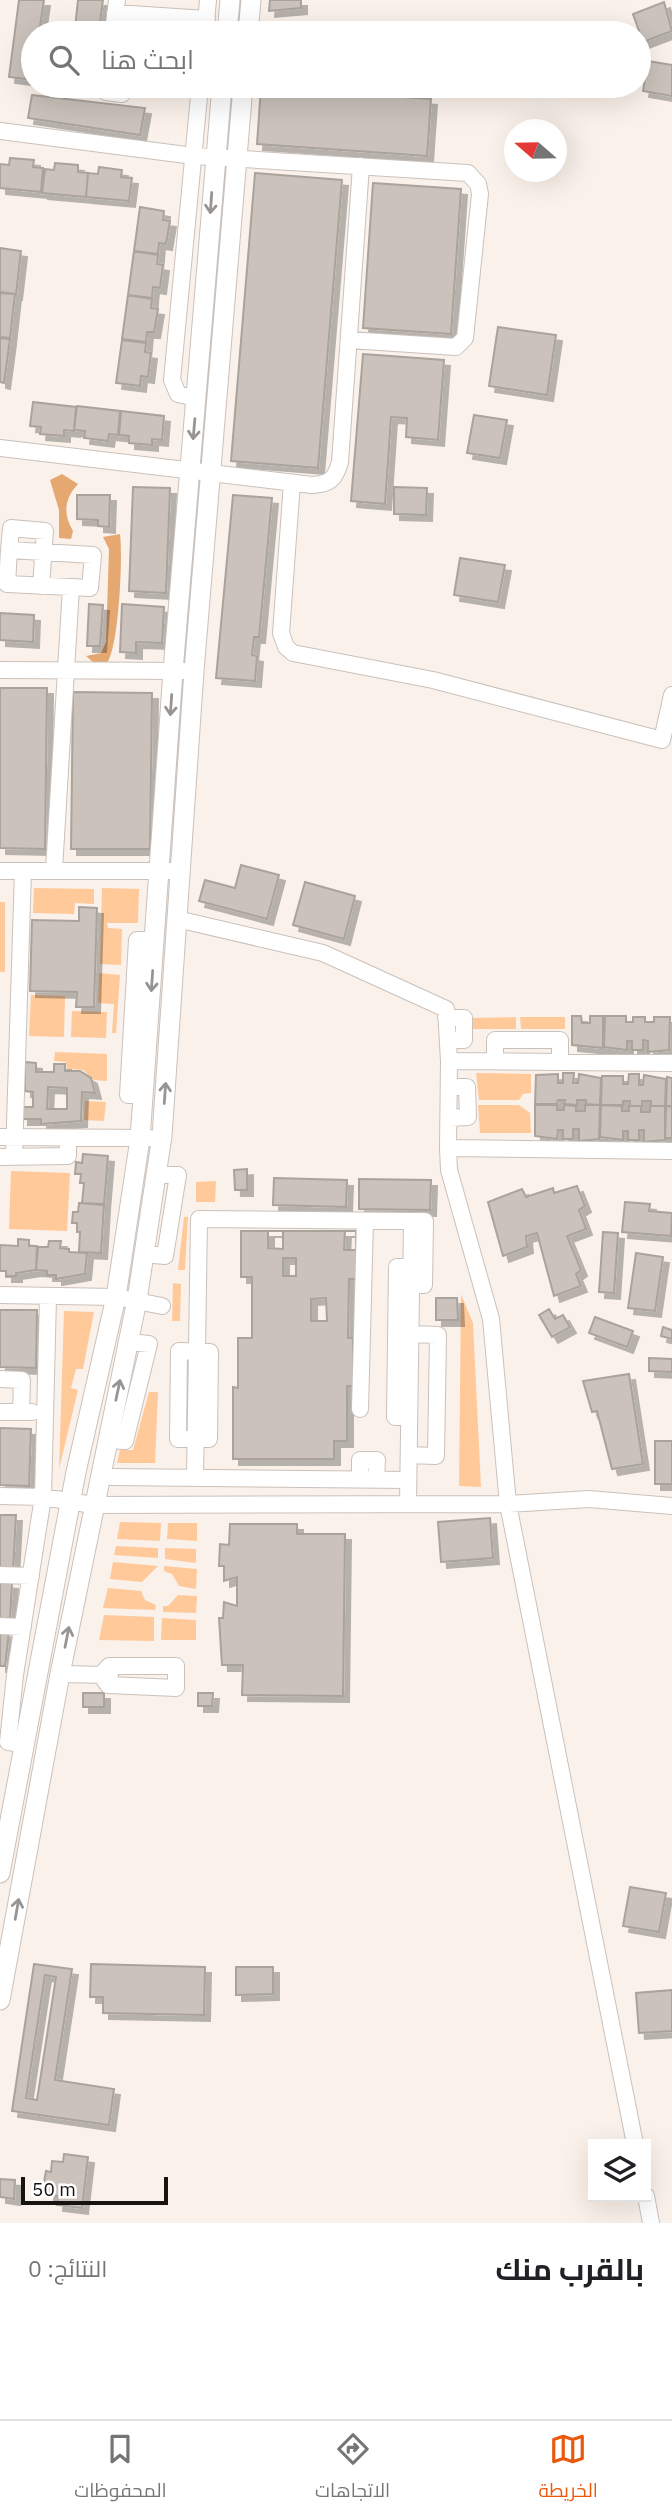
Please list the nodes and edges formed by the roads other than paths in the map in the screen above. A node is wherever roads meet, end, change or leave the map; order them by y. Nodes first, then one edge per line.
1 (208, 0) edge
2 (230, 0) edge
3 (251, 0) edge
4 (116, 6) edge
5 (184, 21) edge
6 (206, 21) edge
7 (228, 21) edge
8 (249, 21) edge
9 (199, 98) edge
10 (221, 98) edge
11 (242, 98) edge
12 (0, 131) edge
13 (194, 156) junction
14 (215, 157) junction
15 (235, 159) junction
16 (361, 166) junction
17 (349, 340) junction
18 (196, 398) junction
19 (0, 448) edge
20 (190, 472) junction
21 (210, 474) junction
22 (292, 483) junction
23 (43, 552) junction
24 (41, 586) junction
25 (71, 587) junction
26 (0, 670) edge
27 (173, 671) junction
28 (194, 671) junction
29 (66, 672) junction
30 (672, 695) edge
31 (54, 870) junction
32 (0, 871) edge
33 (159, 871) junction
34 (23, 872) junction
35 (181, 872) junction
36 (177, 919) junction
37 (449, 1061) junction
38 (672, 1063) edge
39 (162, 1136) junction
40 (7, 1137) edge
41 (68, 1138) junction
42 (140, 1139) junction
43 (448, 1148) junction
44 (672, 1151) edge
45 (7, 1156) edge
46 (365, 1221) junction
47 (412, 1221) junction
48 (411, 1267) junction
49 (411, 1285) junction
50 (0, 1295) edge
51 (48, 1297) junction
52 (116, 1297) junction
53 (137, 1300) junction
54 (162, 1307) dead end
55 (411, 1334) junction
56 (197, 1352) junction
57 (0, 1379) edge
58 (360, 1409) dead end
59 (0, 1412) edge
60 (21, 1412) junction
61 (45, 1413) junction
62 (409, 1417) junction
63 (195, 1439) junction
64 (409, 1455) junction
65 (111, 1477) dead end
66 (195, 1478) junction
67 (408, 1480) junction
68 (0, 1496) edge
69 (43, 1497) junction
70 (70, 1502) junction
71 (408, 1504) junction
72 (508, 1504) junction
73 (93, 1505) junction
74 (672, 1506) edge
75 (0, 1575) edge
76 (31, 1576) junction
77 (0, 1626) edge
78 (23, 1627) junction
79 (60, 1674) junction
80 (8, 1675) edge
81 (181, 1677) dead end
82 (23, 1744) junction
83 (5, 1817) edge
84 (0, 1873) edge
85 (0, 2000) edge
86 (634, 2139) edge
87 (647, 2202) edge
88 (651, 2223) edge

1 - 6 street
2 - 7 street
3 - 8 street
4 - 5 street
9 - 13 street
10 - 14 street
11 - 15 street
12 - 13 street
13 - 14 street
13 - 18 street
14 - 15 street
14 -> 18 street
15 - 16 street
15 - 21 street
16 - 17 street
16 - 17 street
17 - 22 street
18 -> 20 street
19 - 20 street
20 - 21 street
20 - 27 street
21 - 22 street
21 - 28 street
22 - 30 street
23 - 24 street
23 - 24 street
23 - 25 street
24 - 25 street
25 - 29 street
26 - 29 street
27 - 28 street
27 - 29 street
27 -> 33 street
28 - 35 street
29 - 31 street
31 - 33 street
31 - 34 street
32 - 34 street
33 - 35 street
33 - 42 street
34 - 40 street
35 - 36 street
36 - 37 street
39 -> 36 street
37 - 38 street
37 - 43 street
39 - 42 street
39 - 53 street
40 - 41 street
40 - 45 street
41 - 42 street
41 - 45 street
42 - 52 street
43 - 44 street
43 - 72 street
46 - 47 street
46 - 56 street
46 - 58 street
47 - 48 street
47 - 49 street
48 - 49 street
48 - 62 street
49 - 55 street
50 - 51 street
51 - 52 street
51 - 61 street
52 - 53 street
52 - 70 street
53 - 54 street
53 - 73 street
55 - 62 street
55 - 64 street
56 - 63 street
56 - 63 street
57 - 60 street
59 - 60 street
60 - 61 street
61 - 69 street
62 - 64 street
63 - 66 street
64 - 67 street
65 - 66 street
66 - 67 street
67 - 71 street
68 - 69 street
69 - 70 street
69 - 76 street
70 - 73 street
70 - 82 street
71 - 72 street
71 - 73 street
72 - 74 street
72 - 86 street
79 -> 73 street
75 - 76 street
76 - 78 street
77 - 78 street
78 - 80 street
79 - 81 street
85 -> 79 street
80 - 82 street
82 - 83 street
83 - 84 street
87 - 88 street

